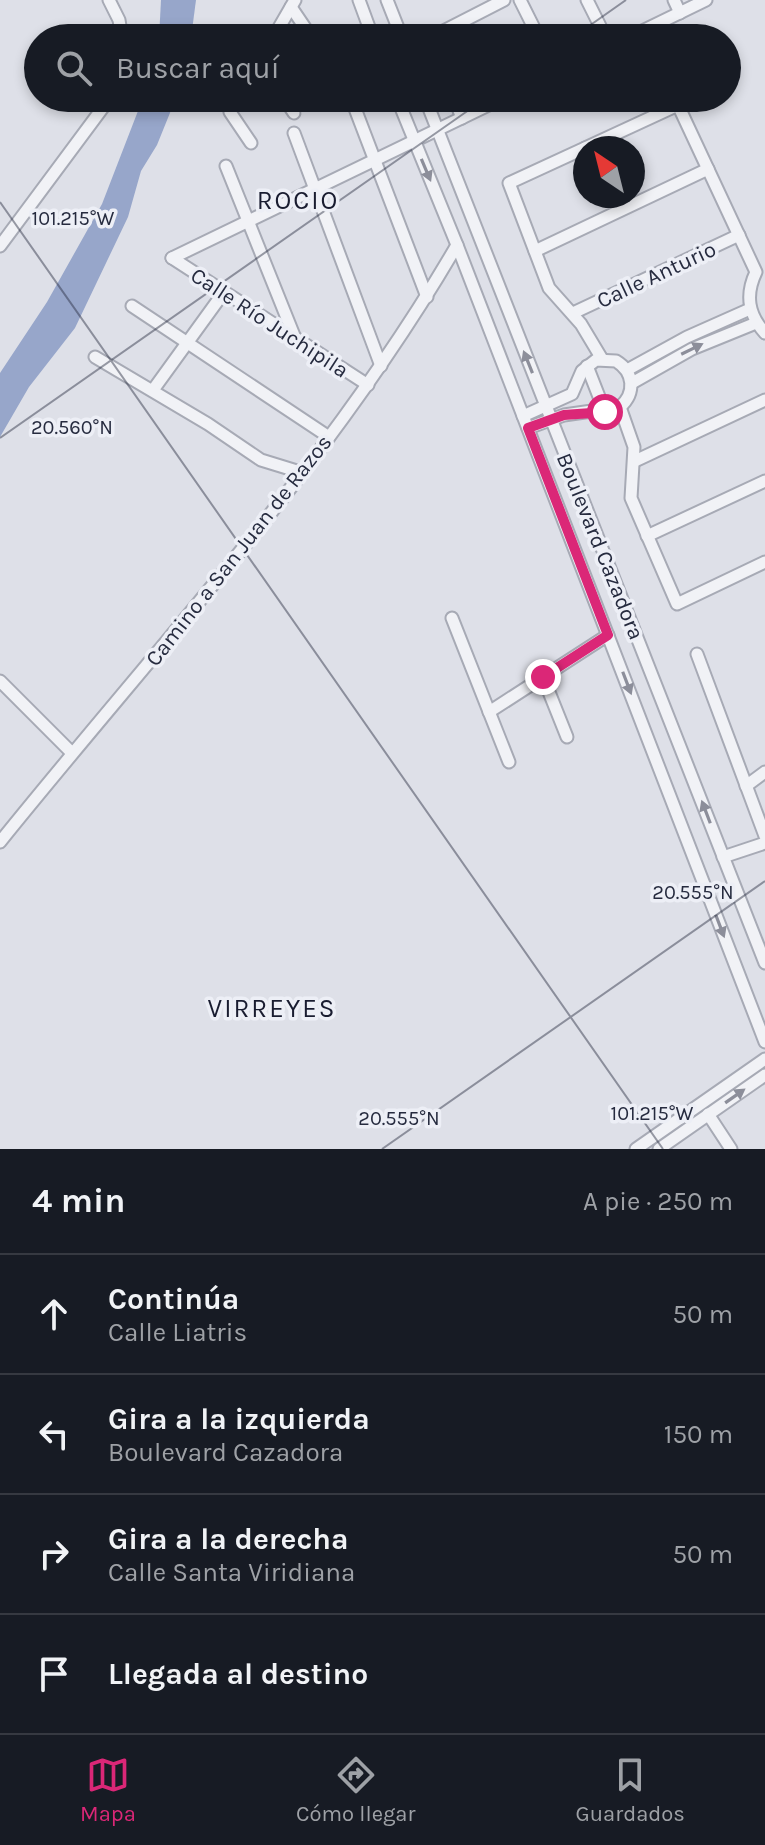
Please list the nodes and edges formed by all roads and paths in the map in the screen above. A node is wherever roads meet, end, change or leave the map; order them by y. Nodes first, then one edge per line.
1 (109, 0) edge
2 (359, 0) edge
3 (387, 0) edge
4 (504, 0) edge
5 (520, 0) edge
6 (587, 0) edge
7 (674, 0) edge
8 (706, 0) edge
9 (293, 4) edge
10 (680, 13) junction
11 (120, 24) edge
12 (281, 24) edge
13 (304, 24) edge
14 (368, 24) edge
15 (396, 24) edge
16 (457, 24) edge
17 (532, 24) edge
18 (599, 24) edge
19 (657, 24) edge
20 (100, 112) edge
21 (230, 112) edge
22 (356, 112) edge
23 (403, 112) edge
24 (430, 112) edge
25 (460, 112) edge
26 (474, 112) edge
27 (663, 112) edge
28 (681, 112) edge
29 (462, 118) junction
30 (437, 130) junction
31 (294, 133) dead end
32 (611, 136) edge
33 (414, 141) junction
34 (251, 143) dead end
35 (573, 154) edge
36 (374, 160) junction
37 (226, 166) dead end
38 (708, 169) junction
39 (315, 189) junction
40 (248, 221) junction
41 (739, 235) junction
42 (457, 245) junction
43 (0, 246) edge
44 (535, 251) junction
45 (224, 292) junction
46 (427, 297) junction
47 (132, 306) dead end
48 (750, 309) junction
49 (573, 313) junction
50 (756, 323) junction
51 (765, 333) edge
52 (295, 338) junction
53 (188, 343) junction
54 (95, 357) dead end
55 (602, 359) junction
56 (381, 366) junction
57 (587, 366) junction
58 (627, 370) junction
59 (632, 383) junction
60 (368, 385) junction
61 (153, 390) junction
62 (765, 400) edge
63 (546, 407) junction
64 (620, 407) junction
65 (605, 412) junction
66 (523, 416) junction
67 (551, 420) junction
68 (528, 428) junction
69 (329, 437) junction
70 (635, 461) junction
71 (300, 472) junction
72 (765, 481) edge
73 (647, 536) junction
74 (765, 562) edge
75 (452, 618) dead end
76 (608, 635) junction
77 (697, 654) dead end
78 (543, 677) junction
79 (0, 681) edge
80 (489, 712) junction
81 (567, 737) dead end
82 (72, 753) junction
83 (509, 762) dead end
84 (765, 772) edge
85 (746, 786) junction
86 (765, 836) edge
87 (0, 842) edge
88 (765, 843) edge
89 (723, 857) junction
90 (765, 963) edge
91 (765, 1042) edge
92 (765, 1059) edge
93 (765, 1075) edge
94 (708, 1114) junction
95 (636, 1149) edge
96 (659, 1149) edge
97 (731, 1149) edge

1 - 11 street
2 - 14 street
3 - 15 street
4 - 16 street
5 - 17 street
6 - 18 street
7 - 10 street
8 - 10 street
9 - 12 street
9 - 13 street
10 - 19 street
20 - 43 street
21 - 34 street
22 - 36 street
23 - 33 street, Boulevard Cazadora
24 - 30 street, Boulevard Cazadora
25 - 29 street
26 - 29 street
27 - 32 street
28 - 38 street
29 - 30 street
30 - 33 street
63 -> 30 street, Boulevard Cazadora
31 - 39 street
33 - 36 street
33 -> 42 street, Boulevard Cazadora
35 - 44 street
36 - 39 street
36 - 46 street
37 - 40 street
38 - 41 street
38 - 44 street
39 - 40 street
39 - 56 street
40 - 45 street, Calle Río Juchipila
40 - 52 street
41 - 48 street
41 - 49 street, Calle Anturio
42 - 46 street, Camino a San Juan de Razos
42 - 66 street, Boulevard Cazadora
44 - 49 street
45 - 52 street, Calle Río Juchipila
45 - 53 street
46 - 56 street, Camino a San Juan de Razos
47 - 53 street
48 - 50 street
48 - 58 street
49 - 55 street
50 - 51 street
59 -> 50 street
52 - 60 street, Calle Río Juchipila
53 - 61 street
53 - 69 street
54 - 61 street
55 - 57 street
55 - 58 street
56 - 60 street, Camino a San Juan de Razos
57 - 63 street
57 - 65 street
58 - 59 street
59 - 64 street
60 - 69 street, Camino a San Juan de Razos
61 - 71 street
62 - 70 street
63 - 66 street
63 - 67 street, Boulevard Cazadora
64 - 65 street
64 - 70 street
65 - 67 street
66 - 68 street, Boulevard Cazadora
67 - 68 street
89 -> 67 street, Boulevard Cazadora
68 - 76 street, Boulevard Cazadora
69 - 71 street, Camino a San Juan de Razos
70 - 73 street
71 - 82 street, Camino a San Juan de Razos
72 - 73 street
73 - 74 street
75 - 80 street
76 - 78 street
76 -> 91 street, Boulevard Cazadora
77 - 85 street
78 - 80 street
78 - 81 street
79 - 82 street
80 - 83 street
82 - 87 street, Camino a San Juan de Razos
84 - 85 street
85 - 86 street
88 - 89 street
89 - 90 street, Boulevard Cazadora
92 - 95 street
94 -> 93 street
94 - 96 street
94 - 97 street

